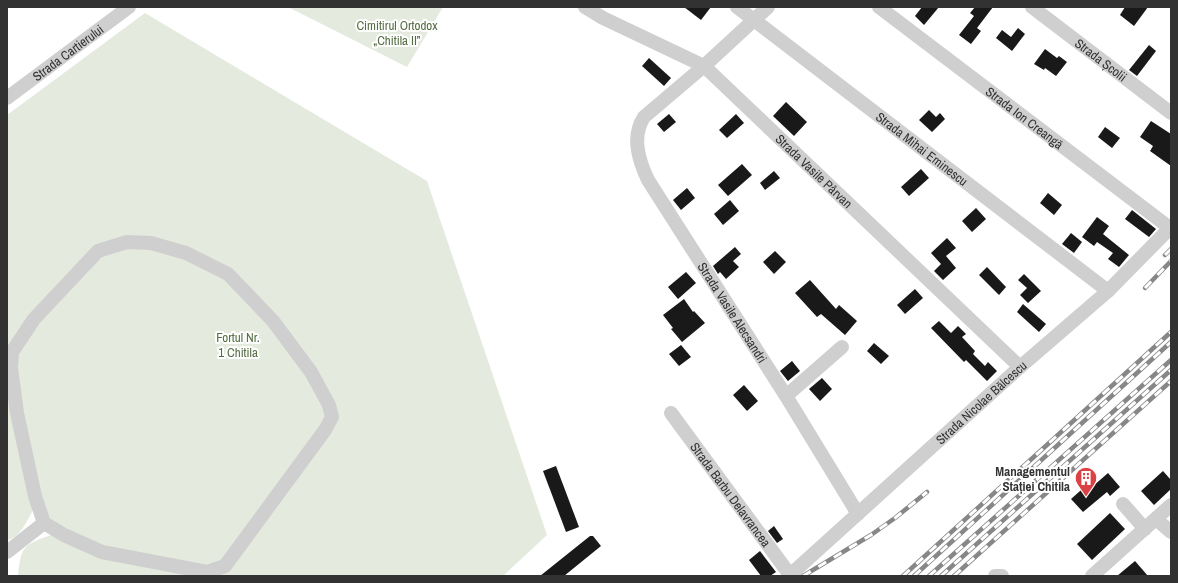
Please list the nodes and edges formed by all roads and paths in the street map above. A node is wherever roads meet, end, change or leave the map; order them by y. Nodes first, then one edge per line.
1 (130, 7) edge
2 (585, 7) edge
3 (737, 7) edge
4 (768, 7) edge
5 (879, 7) edge
6 (1032, 7) edge
7 (607, 13) edge
8 (754, 20) junction
9 (704, 66) junction
10 (7, 98) edge
11 (1171, 113) edge
12 (1171, 228) edge
13 (1108, 291) junction
14 (842, 347) dead end
15 (1020, 367) junction
16 (786, 396) junction
17 (672, 413) dead end
18 (1123, 504) dead end
19 (1171, 505) edge
20 (858, 514) junction
21 (1156, 519) junction
22 (44, 523) junction
23 (1144, 529) junction
24 (1171, 532) edge
25 (7, 552) edge
26 (790, 576) edge
27 (995, 576) edge
28 (1002, 576) edge
29 (1092, 576) edge

1 - 10 street, Strada Cartierului
2 - 7 street, Strada Vasile Pârvan
3 - 8 street, Strada Mihai Eminescu
4 - 8 street, Strada Vasile Alecsandri
5 - 12 street, Strada Ion Creangă
6 - 11 street, Strada Școlii
7 - 9 street, Strada Vasile Pârvan
8 - 9 street, Strada Vasile Alecsandri
8 - 13 street, Strada Mihai Eminescu
9 - 15 street, Strada Vasile Pârvan
9 - 16 street, Strada Vasile Alecsandri
12 - 13 street, Strada Nicolae Bălcescu
13 - 15 street, Strada Nicolae Bălcescu
14 - 16 street
15 - 20 street, Strada Nicolae Bălcescu
16 - 20 street, Strada Vasile Alecsandri
17 - 26 street, Strada Barbu Delavrancea
18 - 23 street
19 - 21 street
20 - 26 street, Strada Nicolae Bălcescu
21 - 23 street
21 - 24 street
22 - 22 street
22 - 25 street
23 - 29 street
27 - 28 street

